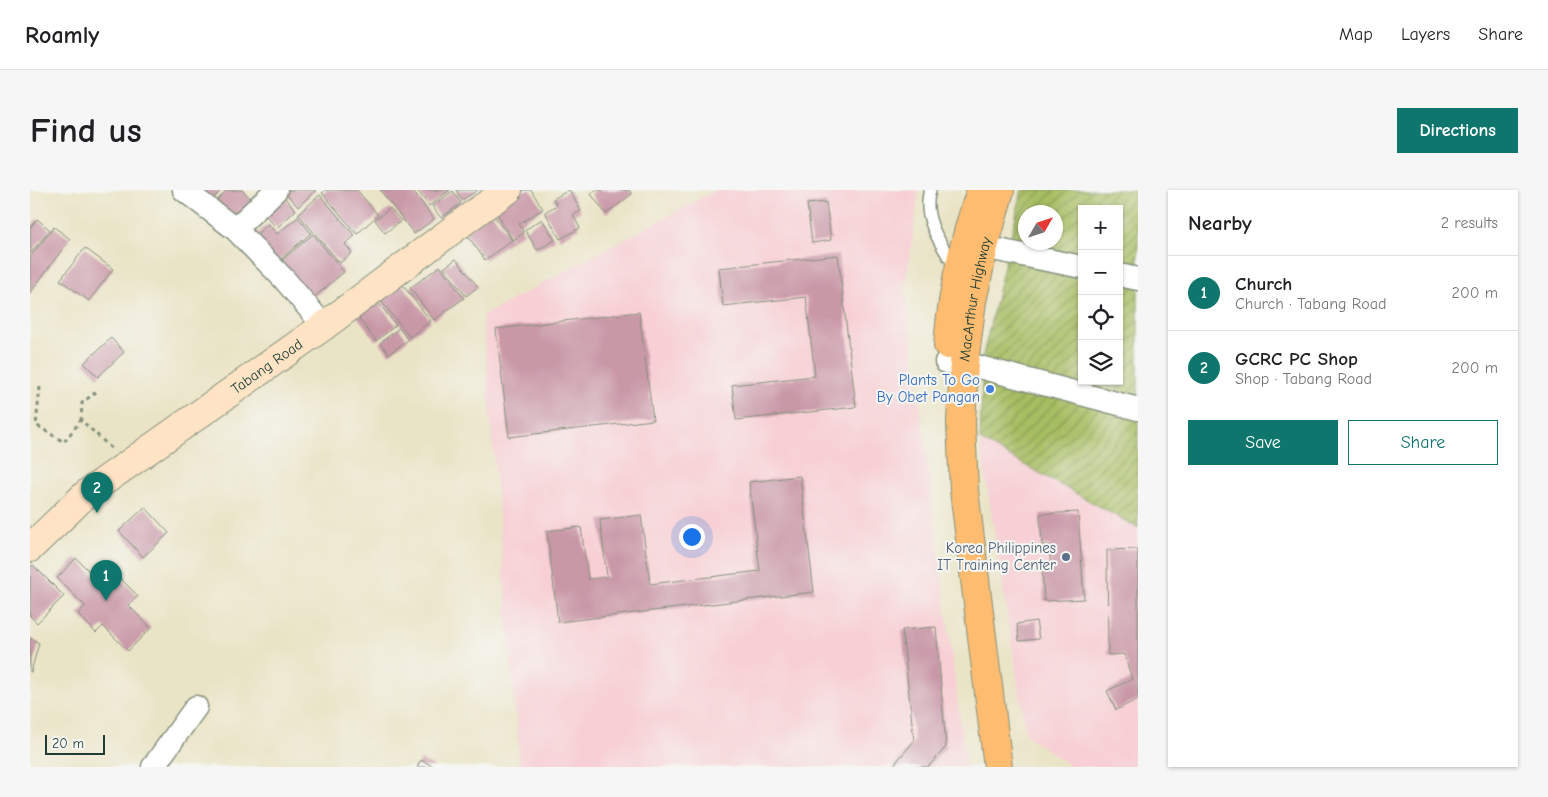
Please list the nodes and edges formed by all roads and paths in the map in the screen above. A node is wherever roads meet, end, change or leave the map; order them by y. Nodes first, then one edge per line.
1 (184, 190) edge
2 (276, 190) edge
3 (508, 190) edge
4 (930, 190) edge
5 (981, 190) edge
6 (1000, 190) edge
7 (235, 229) junction
8 (974, 245) junction
9 (1078, 266) edge
10 (958, 272) junction
11 (1123, 276) edge
12 (1138, 279) edge
13 (324, 326) junction
14 (955, 363) junction
15 (40, 386) dead end
16 (96, 392) dead end
17 (1138, 409) edge
18 (81, 420) junction
19 (128, 464) junction
20 (30, 548) edge
21 (196, 707) dead end
22 (153, 767) edge
23 (980, 767) edge
24 (998, 767) edge

1 - 7 street
2 - 7 street
3 - 13 main road, Tabang Road
4 - 10 lane
5 - 8 highway, MacArthur Highway
6 - 8 highway, MacArthur Highway
7 - 13 street
8 - 9 street
8 - 10 highway, MacArthur Highway
8 - 14 highway, MacArthur Highway
10 - 14 highway, MacArthur Highway
11 - 12 street
13 - 19 main road, Tabang Road
14 - 17 street
14 - 23 highway, MacArthur Highway
14 - 24 highway, MacArthur Highway
15 - 18 path
16 - 18 path
18 - 19 path
19 - 20 main road, Tabang Road
21 - 22 street

